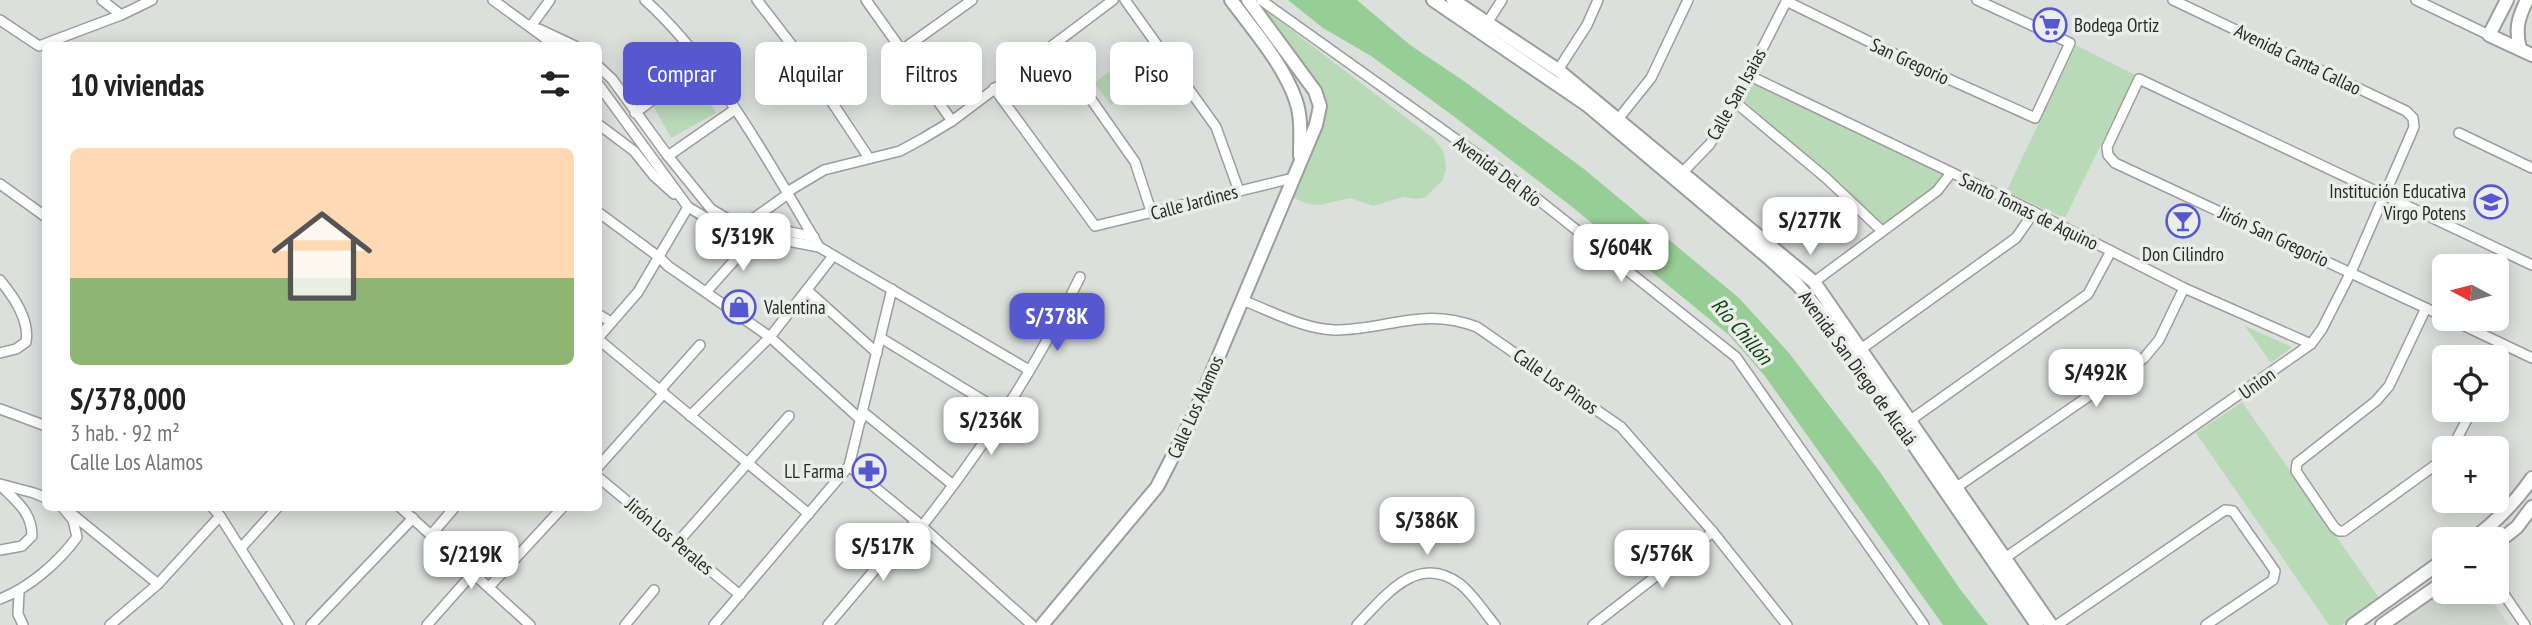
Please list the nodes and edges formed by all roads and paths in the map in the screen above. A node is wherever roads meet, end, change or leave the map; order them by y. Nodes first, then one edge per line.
1 (102, 0) edge
2 (152, 0) edge
3 (493, 0) edge
4 (551, 0) edge
5 (645, 0) edge
6 (757, 0) edge
7 (866, 0) edge
8 (972, 0) edge
9 (1113, 0) edge
10 (1125, 0) edge
11 (1231, 0) edge
12 (1248, 0) edge
13 (1261, 0) edge
14 (1433, 0) edge
15 (1453, 0) edge
16 (1502, 0) edge
17 (1598, 0) edge
18 (1688, 0) edge
19 (1787, 0) edge
20 (1977, 0) edge
21 (2173, 0) edge
22 (2416, 0) edge
23 (2507, 0) edge
24 (2527, 0) edge
25 (121, 15) junction
26 (1, 21) edge
27 (1487, 23) junction
28 (531, 26) junction
29 (2489, 35) junction
30 (50, 42) edge
31 (551, 42) edge
32 (566, 42) edge
33 (684, 42) edge
34 (896, 42) edge
35 (913, 42) edge
36 (1057, 42) edge
37 (42, 45) edge
38 (2520, 49) junction
39 (2532, 55) edge
40 (602, 70) edge
41 (1558, 70) junction
42 (1748, 75) junction
43 (994, 88) joint
44 (602, 89) edge
45 (1735, 102) junction
46 (646, 105) edge
47 (730, 105) edge
48 (941, 105) edge
49 (1095, 105) edge
50 (734, 110) junction
51 (635, 113) junction
52 (1619, 118) junction
53 (952, 121) junction
54 (602, 127) edge
55 (2414, 127) joint
56 (2459, 133) dead end
57 (668, 156) junction
58 (869, 158) junction
59 (1300, 160) junction
60 (2532, 168) edge
61 (1951, 173) junction
62 (1679, 176) junction
63 (1293, 178) junction
64 (0, 184) edge
65 (1238, 191) junction
66 (787, 193) junction
67 (2385, 196) junction
68 (687, 206) junction
69 (2034, 212) junction
70 (42, 214) edge
71 (1152, 214) junction
72 (602, 215) edge
73 (747, 223) junction
74 (1882, 231) junction
75 (757, 235) junction
76 (814, 237) junction
77 (819, 247) junction
78 (2111, 251) junction
79 (832, 256) junction
80 (659, 257) junction
81 (2532, 265) edge
82 (2351, 272) junction
83 (1080, 277) dead end
84 (0, 280) edge
85 (1814, 282) junction
86 (2184, 288) junction
87 (892, 289) junction
88 (807, 290) junction
89 (706, 292) junction
90 (1242, 300) junction
91 (2426, 308) junction
92 (2432, 311) edge
93 (602, 317) edge
94 (611, 323) junction
95 (2472, 331) edge
96 (602, 333) edge
97 (770, 337) junction
98 (881, 338) junction
99 (602, 341) edge
100 (2311, 344) junction
101 (700, 345) dead end
102 (2501, 345) edge
103 (2509, 348) edge
104 (1861, 349) junction
105 (0, 353) edge
106 (877, 353) junction
107 (2532, 358) edge
108 (1029, 370) junction
109 (662, 392) junction
110 (0, 409) edge
111 (1004, 413) junction
112 (690, 416) junction
113 (789, 416) dead end
114 (862, 416) junction
115 (1906, 423) junction
116 (42, 425) edge
117 (602, 462) edge
118 (749, 463) junction
119 (849, 466) junction
120 (2432, 467) edge
121 (602, 480) edge
122 (0, 484) edge
123 (2531, 484) edge
124 (953, 485) junction
125 (1952, 490) junction
126 (42, 497) edge
127 (2532, 507) edge
128 (67, 511) edge
129 (69, 511) edge
130 (216, 511) edge
131 (273, 511) edge
132 (405, 511) edge
133 (451, 511) edge
134 (559, 511) edge
135 (808, 514) junction
136 (220, 516) junction
137 (413, 518) junction
138 (919, 523) junction
139 (2490, 527) edge
140 (1713, 532) junction
141 (2509, 533) edge
142 (431, 535) junction
143 (678, 542) junction
144 (241, 548) junction
145 (0, 550) edge
146 (2005, 558) junction
147 (2432, 568) edge
148 (473, 573) junction
149 (158, 584) junction
150 (489, 587) junction
151 (654, 590) dead end
152 (2432, 590) edge
153 (19, 592) junction
154 (740, 596) junction
155 (0, 599) edge
156 (2509, 602) edge
157 (23, 625) edge
158 (110, 625) edge
159 (289, 625) edge
160 (311, 625) edge
161 (427, 625) edge
162 (530, 625) edge
163 (625, 625) edge
164 (714, 625) edge
165 (828, 625) edge
166 (1032, 625) edge
167 (1042, 625) edge
168 (1357, 625) edge
169 (1495, 625) edge
170 (1593, 625) edge
171 (1787, 625) edge
172 (1924, 625) edge
173 (2037, 625) edge
174 (2051, 625) edge
175 (2057, 625) edge
176 (2206, 625) edge
177 (2353, 625) edge
178 (2382, 625) edge
179 (2525, 625) edge

1 - 25 street
2 - 25 street
3 - 28 street
4 - 28 street
5 - 33 street
6 - 58 street
7 - 34 street
8 - 35 street
9 - 36 street
10 - 65 street
11 - 59 main road
12 - 59 main road, Calle Los Alamos
13 - 172 street, Avenida Del Río
14 - 62 main road, Avenida San Diego de Alcalá
15 - 27 main road, Avenida San Diego de Alcalá
16 - 27 street
17 - 41 street
18 - 52 street
19 - 20 street, San Gregorio
19 - 42 street, Calle San Isaias
21 - 55 street, Avenida Canta Callao
22 - 29 street
23 - 29 main road
24 - 38 main road
25 - 30 street
26 - 37 street
27 - 41 main road, Avenida San Diego de Alcalá
28 - 31 street
28 - 32 street
29 - 38 main road
38 - 39 main road
40 - 51 street
41 - 52 main road, Avenida San Diego de Alcalá
42 - 45 street, Calle San Isaias
42 - 61 street, Santo Tomas de Aquino
43 - 53 street
43 - 71 street, Calle Jardines
44 - 68 street
45 - 62 street, Calle San Isaias
45 - 74 street
46 - 51 street
47 - 50 street
48 - 53 street
49 - 71 street
50 - 57 street
50 - 66 street
51 - 57 street
52 - 62 main road, Avenida San Diego de Alcalá
53 - 58 street
54 - 68 street
55 - 67 street, Union
56 - 60 street
57 - 73 street
58 - 66 street
59 - 63 main road, Calle Los Alamos
61 - 69 street, Santo Tomas de Aquino
61 - 74 street
62 - 85 main road, Avenida San Diego de Alcalá
62 - 115 main road, Avenida San Diego de Alcalá
63 - 65 street, Calle Jardines
63 - 90 main road, Calle Los Alamos
64 - 70 street
65 - 71 street, Calle Jardines
66 - 73 street
66 - 76 street
67 - 81 street
67 - 82 street, Union
67 - 82 street, Jirón San Gregorio
68 - 75 street
68 - 80 street
69 - 78 street, Santo Tomas de Aquino
69 - 104 street
72 - 80 street
73 - 76 street
74 - 85 street
75 - 77 street
75 - 89 street
76 - 77 street
77 - 79 street
78 - 86 street, Santo Tomas de Aquino
78 - 115 street
79 - 87 street
79 - 88 street
80 - 89 street
80 - 94 street
82 - 91 street, Jirón San Gregorio
82 - 100 street, Union
83 - 108 street
84 - 105 street
85 - 104 main road, Avenida San Diego de Alcalá
86 - 100 street, Santo Tomas de Aquino
86 - 125 street
87 - 98 street
87 - 108 street
88 - 97 street
88 - 106 street
89 - 97 street
90 - 140 street, Calle Los Pinos
90 - 167 main road, Calle Los Alamos
91 - 92 street, Jirón San Gregorio
91 - 120 street
93 - 94 street
94 - 96 street
95 - 102 street, Jirón San Gregorio
97 - 112 street
97 - 114 street
98 - 106 street
98 - 111 street
99 - 109 street
100 - 146 street, Union
101 - 109 street
103 - 107 street, Jirón San Gregorio
104 - 115 main road, Avenida San Diego de Alcalá
106 - 114 street
108 - 111 street
109 - 112 street
109 - 117 street
110 - 116 street
111 - 124 street
112 - 118 street
113 - 118 street
114 - 119 street
114 - 124 street
115 - 125 main road, Avenida San Diego de Alcalá
118 - 135 street
118 - 143 street
119 - 135 street
119 - 138 street
121 - 143 street, Jirón Los Perales
122 - 126 street
122 - 145 street
123 - 139 main road
124 - 138 street
125 - 146 main road, Avenida San Diego de Alcalá
125 - 173 main road, Avenida San Diego de Alcalá
127 - 141 main road
128 - 153 street
129 - 149 street
130 - 136 street
131 - 144 street
132 - 137 street
133 - 142 street
134 - 150 street
135 - 154 street
136 - 144 street
136 - 149 street
137 - 142 street
137 - 160 street
138 - 165 street
138 - 166 street
140 - 170 street
140 - 171 street, Calle Los Pinos
142 - 148 street
143 - 154 street, Jirón Los Perales
144 - 159 street
146 - 174 main road, Avenida San Diego de Alcalá
147 - 177 main road
148 - 150 street
148 - 161 street
149 - 158 street
150 - 162 street
151 - 163 street
152 - 178 main road
153 - 155 street
153 - 157 street
154 - 164 street
156 - 179 street
168 - 169 street
175 - 176 street

